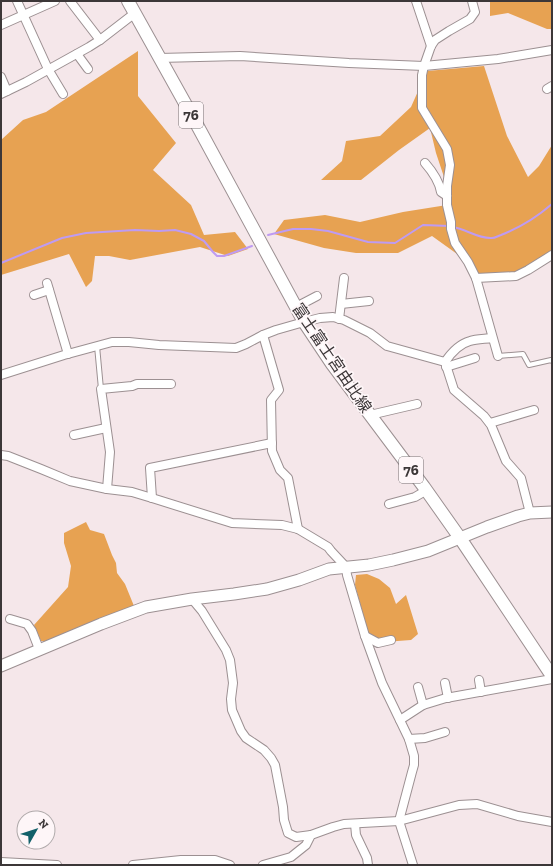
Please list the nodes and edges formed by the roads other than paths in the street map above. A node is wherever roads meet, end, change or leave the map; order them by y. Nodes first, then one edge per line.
1 (16, 1) edge
2 (55, 1) edge
3 (70, 1) edge
4 (128, 1) edge
5 (416, 1) edge
6 (472, 1) edge
7 (135, 13) junction
8 (23, 16) junction
9 (1, 25) edge
10 (100, 40) junction
11 (431, 46) junction
12 (552, 50) edge
13 (77, 54) junction
14 (159, 58) junction
15 (424, 66) junction
16 (48, 69) junction
17 (88, 69) dead end
18 (1, 77) edge
19 (4, 92) edge
20 (63, 94) dead end
21 (425, 163) dead end
22 (447, 196) junction
23 (552, 255) edge
24 (344, 278) dead end
25 (476, 278) junction
26 (34, 296) dead end
27 (317, 296) dead end
28 (369, 301) dead end
29 (341, 304) junction
30 (296, 307) junction
31 (339, 319) junction
32 (304, 322) junction
33 (263, 335) junction
34 (492, 338) junction
35 (97, 346) junction
36 (68, 354) junction
37 (498, 356) joint
38 (475, 358) dead end
39 (552, 361) edge
40 (446, 364) junction
41 (1, 375) edge
42 (171, 384) dead end
43 (101, 389) junction
44 (417, 404) dead end
45 (534, 410) dead end
46 (370, 415) junction
47 (490, 423) junction
48 (106, 428) junction
49 (74, 435) dead end
50 (272, 443) junction
51 (1, 455) edge
52 (107, 489) junction
53 (426, 490) junction
54 (152, 498) junction
55 (389, 504) dead end
56 (552, 512) edge
57 (530, 513) junction
58 (298, 529) junction
59 (460, 538) junction
60 (346, 567) junction
61 (192, 598) junction
62 (10, 619) dead end
63 (365, 636) junction
64 (392, 640) dead end
65 (39, 649) junction
66 (1, 666) edge
67 (552, 678) edge
68 (478, 680) dead end
69 (444, 683) dead end
70 (418, 687) dead end
71 (481, 692) junction
72 (448, 698) junction
73 (423, 704) junction
74 (400, 720) junction
75 (445, 732) dead end
76 (409, 739) junction
77 (399, 821) junction
78 (552, 822) edge
79 (356, 824) junction
80 (311, 835) junction
81 (1, 862) edge
82 (57, 865) edge
83 (133, 865) edge
84 (230, 865) edge
85 (263, 865) edge
86 (368, 865) edge
87 (413, 865) edge

1 - 8 street
2 - 8 street
3 - 10 street
4 - 7 main road, 富士富士宮由比線 / 76
5 - 11 street
6 - 11 street
7 - 10 street
7 - 14 main road, 富士富士宮由比線 / 76
8 - 9 street
8 - 16 street
10 - 13 street
11 - 15 street
12 - 15 street
13 - 16 street
13 - 17 street
14 - 15 street
14 - 30 main road, 富士富士宮由比線 / 76
15 - 22 street
16 - 19 street
16 - 20 street
18 - 19 street
21 - 22 street
22 - 25 street
23 - 25 street
24 - 29 street
25 - 34 street
26 - 36 street
27 - 30 street
28 - 29 street
29 - 31 street
30 - 32 main road, 富士富士宮由比線 / 76
31 - 32 street
31 - 40 street
32 - 33 street
32 - 46 main road, 富士富士宮由比線 / 76
33 - 35 street
33 - 50 street
34 - 37 street
34 - 40 street
35 - 36 street
35 - 43 lane
36 - 41 street
37 - 39 lane
38 - 40 street
40 - 47 street
42 - 43 street
43 - 48 street
44 - 46 street
45 - 47 street
46 - 53 main road, 富士富士宮由比線 / 76
47 - 57 street
48 - 49 street
48 - 52 street
50 - 54 street
50 - 58 street
51 - 52 street
52 - 54 street
53 - 55 street
53 - 59 main road, 富士富士宮由比線 / 76
54 - 58 street
56 - 57 street
57 - 59 street
58 - 60 street
59 - 60 street
59 - 67 main road, 富士富士宮由比線 / 76
60 - 61 street
60 - 63 street
61 - 65 street
61 - 80 street
62 - 65 street
63 - 64 street
63 - 74 street
65 - 66 street
67 - 71 street
68 - 71 street
69 - 72 street
70 - 73 street
71 - 72 street
72 - 73 street
73 - 74 street
74 - 76 street
75 - 76 street
76 - 77 street
77 - 78 street
77 - 79 street
77 - 87 street
79 - 80 street
79 - 86 street
80 - 85 street
81 - 82 street
83 - 84 street

